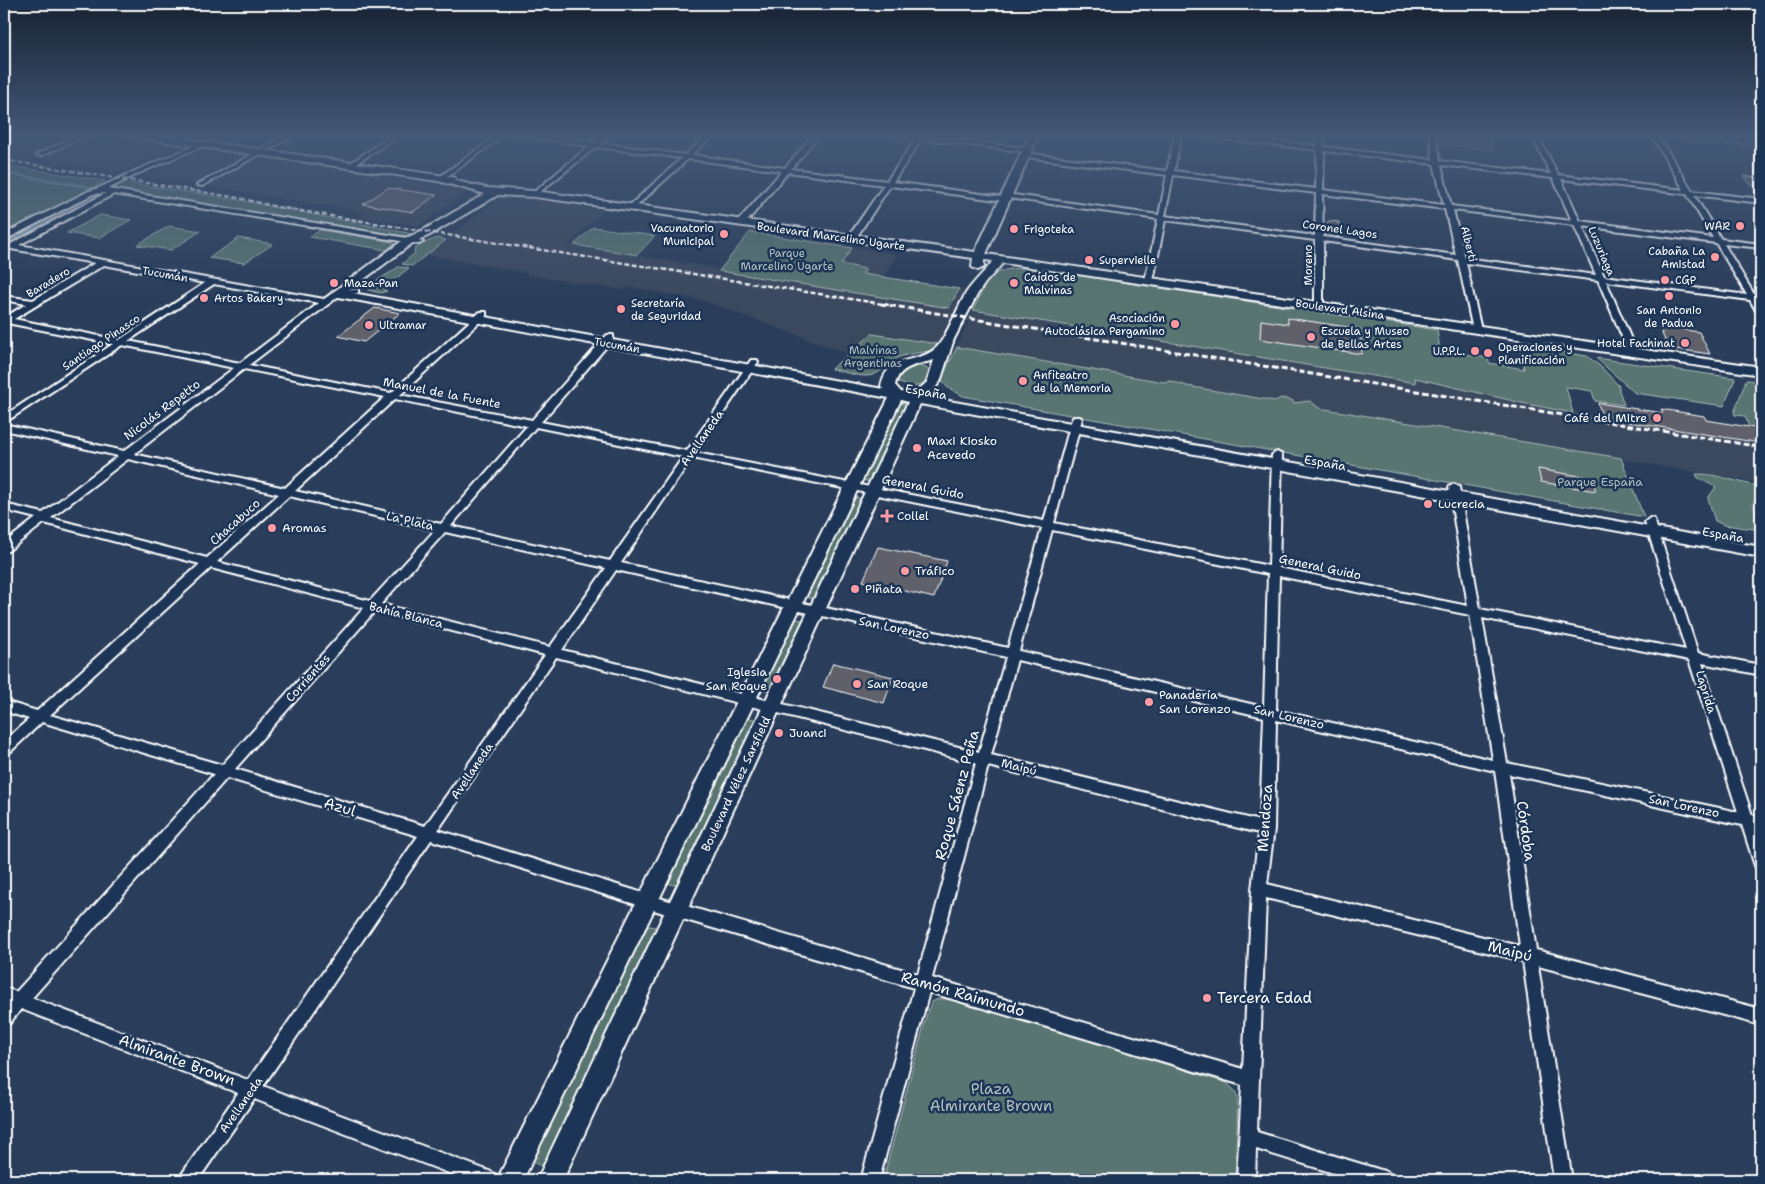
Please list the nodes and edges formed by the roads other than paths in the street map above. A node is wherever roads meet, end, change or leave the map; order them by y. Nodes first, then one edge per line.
1 (477, 189) edge
2 (499, 189) edge
3 (501, 189) edge
4 (541, 189) edge
5 (652, 189) edge
6 (771, 189) edge
7 (884, 189) edge
8 (941, 189) edge
9 (1010, 189) edge
10 (1167, 189) edge
11 (1297, 189) edge
12 (1444, 189) edge
13 (1563, 189) edge
14 (1661, 189) edge
15 (1689, 189) edge
16 (101, 190) joint
17 (113, 192) junction
18 (1319, 192) junction
19 (1691, 193) junction
20 (535, 194) junction
21 (1006, 197) junction
22 (1761, 201) edge
23 (632, 208) junction
24 (1448, 208) junction
25 (1162, 216) junction
26 (442, 223) junction
27 (1578, 223) junction
28 (741, 224) junction
29 (4, 237) edge
30 (1319, 238) junction
31 (418, 239) junction
32 (851, 239) junction
33 (1719, 241) junction
34 (8, 246) edge
35 (1761, 246) edge
36 (979, 256) junction
37 (1000, 259) junction
38 (1462, 259) junction
39 (103, 262) junction
40 (1602, 279) junction
41 (1149, 281) junction
42 (212, 282) junction
43 (975, 286) junction
44 (355, 291) junction
45 (337, 294) junction
46 (4, 298) edge
47 (1757, 299) edge
48 (326, 302) junction
49 (34, 303) junction
50 (1319, 306) junction
51 (1761, 312) edge
52 (480, 317) junction
53 (5, 321) edge
54 (1477, 330) junction
55 (607, 340) junction
56 (121, 342) junction
57 (944, 348) junction
58 (1633, 353) junction
59 (242, 366) junction
60 (752, 366) junction
61 (1761, 371) edge
62 (892, 391) junction
63 (921, 395) junction
64 (392, 396) junction
65 (4, 420) edge
66 (1076, 423) junction
67 (533, 424) junction
68 (4, 427) edge
69 (126, 455) junction
70 (691, 455) junction
71 (1277, 459) junction
72 (852, 487) junction
73 (873, 491) junction
74 (1455, 491) junction
75 (286, 492) junction
76 (4, 507) edge
77 (43, 518) junction
78 (1047, 525) junction
79 (1652, 527) junction
80 (443, 528) junction
81 (1761, 542) edge
82 (4, 548) edge
83 (1761, 552) edge
84 (207, 563) junction
85 (614, 565) junction
86 (1274, 571) junction
87 (793, 606) junction
88 (372, 607) junction
89 (816, 612) junction
90 (1475, 612) junction
91 (554, 651) junction
92 (1013, 654) junction
93 (1695, 657) junction
94 (1761, 670) edge
95 (746, 701) junction
96 (4, 706) edge
97 (771, 708) junction
98 (1269, 712) junction
99 (39, 717) junction
100 (4, 749) edge
101 (984, 758) junction
102 (1500, 767) junction
103 (224, 772) junction
104 (1746, 820) junction
105 (1761, 823) edge
106 (1267, 828) junction
107 (429, 833) junction
108 (1761, 863) edge
109 (1259, 889) junction
110 (648, 901) junction
111 (676, 910) junction
112 (1528, 956) junction
113 (924, 982) junction
114 (11, 998) edge
115 (4, 1017) edge
116 (1761, 1017) edge
117 (1250, 1079) junction
118 (252, 1088) junction
119 (1248, 1138) junction
120 (188, 1180) edge
121 (489, 1180) edge
122 (510, 1180) edge
123 (550, 1180) edge
124 (870, 1180) edge
125 (1246, 1180) edge
126 (1384, 1180) edge
127 (1562, 1180) edge

1 - 26 main road, Nicolás Repetto
2 - 26 main road, Nicolás Repetto
3 - 20 main road, Boulevard Marcelino Ugarte
4 - 20 street
5 - 23 street
6 - 28 street
7 - 32 street
8 - 21 street, Coronel Lagos
9 - 21 main road
10 - 25 street
11 - 18 street
12 - 24 street, Alberti
13 - 27 street, Luzuriaga
14 - 19 street
15 - 19 street
16 - 17 street
16 - 29 street
17 - 31 street
17 - 34 street
18 - 24 street
18 - 30 street, Moreno
19 - 22 street
19 - 33 street
20 - 23 main road, Boulevard Marcelino Ugarte
21 - 25 street, Coronel Lagos
21 - 36 main road
23 - 28 main road, Boulevard Marcelino Ugarte
24 - 27 street
24 - 38 street, Alberti
25 - 30 street, Coronel Lagos
25 - 41 street
26 - 31 main road, Nicolás Repetto
27 - 33 street
27 - 40 street, Luzuriaga
28 - 32 main road, Boulevard Marcelino Ugarte
30 - 38 street, Coronel Lagos
30 - 50 street, Moreno
31 - 44 main road, Nicolás Repetto
31 - 45 main road, Nicolás Repetto
32 - 36 main road, Boulevard Marcelino Ugarte
33 - 35 street
33 - 47 street
34 - 39 street, Tucumán
36 - 37 main road, Boulevard Alsina
36 - 43 main road
37 - 41 main road, Boulevard Alsina
37 - 43 main road
38 - 40 street, Coronel Lagos
38 - 54 street, Alberti
39 - 42 street, Tucumán
39 - 49 street, Baradero
40 - 47 street, Coronel Lagos
40 - 58 street, Luzuriaga
41 - 50 main road, Boulevard Alsina
42 - 48 street, Tucumán
42 - 56 street, Santiago Pinasco
43 - 57 main road, Boulevard Vélez Sarsfield
44 - 45 street, Nicolás Repetto
44 - 52 main road, Tucumán
45 - 48 street, Nicolás Repetto
45 - 52 main road, Tucumán
46 - 49 street
47 - 51 street
48 - 59 street, Nicolás Repetto
49 - 53 street, Baradero
50 - 54 main road, Boulevard Alsina
52 - 55 main road, Tucumán
52 - 64 street, Chacabuco
53 - 56 street, Manuel de la Fuente
54 - 58 main road, Boulevard Alsina
55 - 60 main road, Tucumán
55 - 67 street, Corrientes
56 - 59 street, Manuel de la Fuente
56 - 65 street, Santiago Pinasco
57 - 62 main road, Boulevard Vélez Sarsfield
57 - 63 main road, Boulevard Vélez Sarsfield
58 - 61 main road, Boulevard Alsina
59 - 64 street, Manuel de la Fuente
59 - 69 street, Nicolás Repetto
60 - 62 main road, Tucumán
60 - 70 street, Avellaneda
62 - 63 main road, España
62 - 72 main road, Boulevard Vélez Sarsfield
63 - 66 main road, España
63 - 73 main road, Boulevard Vélez Sarsfield
64 - 67 street, Manuel de la Fuente
64 - 75 street, Chacabuco
66 - 71 main road, España
66 - 78 street, Roque Sáenz Peña
67 - 70 street, Manuel de la Fuente
67 - 80 street, Corrientes
68 - 69 street, La Plata
69 - 75 street, La Plata
69 - 77 street, Nicolás Repetto
70 - 72 street, Manuel de la Fuente
70 - 85 street, Avellaneda
71 - 74 main road, España
71 - 86 street, Mendoza
72 - 73 street, Manuel de la Fuente
72 - 87 main road, Boulevard Vélez Sarsfield
73 - 78 street, General Guido
73 - 89 main road, Boulevard Vélez Sarsfield
74 - 79 main road, España
74 - 90 street, Córdoba
75 - 80 street, La Plata
75 - 84 street, Chacabuco
76 - 77 street, Bahía Blanca
77 - 82 street, Nicolás Repetto
77 - 84 street, Bahía Blanca
78 - 86 street, General Guido
78 - 92 street, Roque Sáenz Peña
79 - 81 main road, España
79 - 83 main road, España
79 - 93 street, Laprida
80 - 85 street, La Plata
80 - 88 street, Corrientes
84 - 88 street, Bahía Blanca
84 - 99 street, Chacabuco
85 - 87 street, La Plata
85 - 91 street, Avellaneda
86 - 90 street, General Guido
86 - 98 street, Mendoza
87 - 89 street, La Plata
87 - 95 main road, Boulevard Vélez Sarsfield
88 - 91 street, Bahía Blanca
88 - 103 street, Corrientes
89 - 92 street, San Lorenzo
89 - 97 main road, Boulevard Vélez Sarsfield
90 - 93 street, General Guido
90 - 102 street, Córdoba
91 - 95 street, Bahía Blanca
91 - 107 street, Avellaneda
92 - 98 street, San Lorenzo
92 - 101 street, Roque Sáenz Peña
93 - 94 street, General Guido
93 - 104 street, Laprida
95 - 97 street, Bahía Blanca
95 - 110 main road, Boulevard Vélez Sarsfield
96 - 99 street, Azul
97 - 101 street, Maipú
97 - 111 main road, Boulevard Vélez Sarsfield
98 - 102 street, San Lorenzo
98 - 106 street, Mendoza
99 - 100 street, Chacabuco
99 - 103 street, Azul
101 - 106 street, Maipú
101 - 113 street, Roque Sáenz Peña
102 - 104 street, San Lorenzo
102 - 112 street, Córdoba
103 - 107 street, Azul
103 - 114 street, Corrientes
104 - 105 street, San Lorenzo
104 - 108 street, Laprida
106 - 109 street, Mendoza
107 - 110 street, Azul
107 - 118 street, Avellaneda
109 - 112 street, Maipú
109 - 117 street, Mendoza
110 - 111 street, Azul
110 - 122 main road, Boulevard Vélez Sarsfield
111 - 113 street, Ramón Raimundo
111 - 123 main road, Boulevard Vélez Sarsfield
112 - 116 street, Maipú
112 - 127 street, Córdoba
113 - 117 street, Ramón Raimundo
113 - 124 street, Roque Sáenz Peña
114 - 115 street, Corrientes
114 - 118 street, Almirante Brown
117 - 119 street, Mendoza
118 - 120 street, Avellaneda
118 - 121 street, Almirante Brown
119 - 125 street, Mendoza
119 - 126 street

